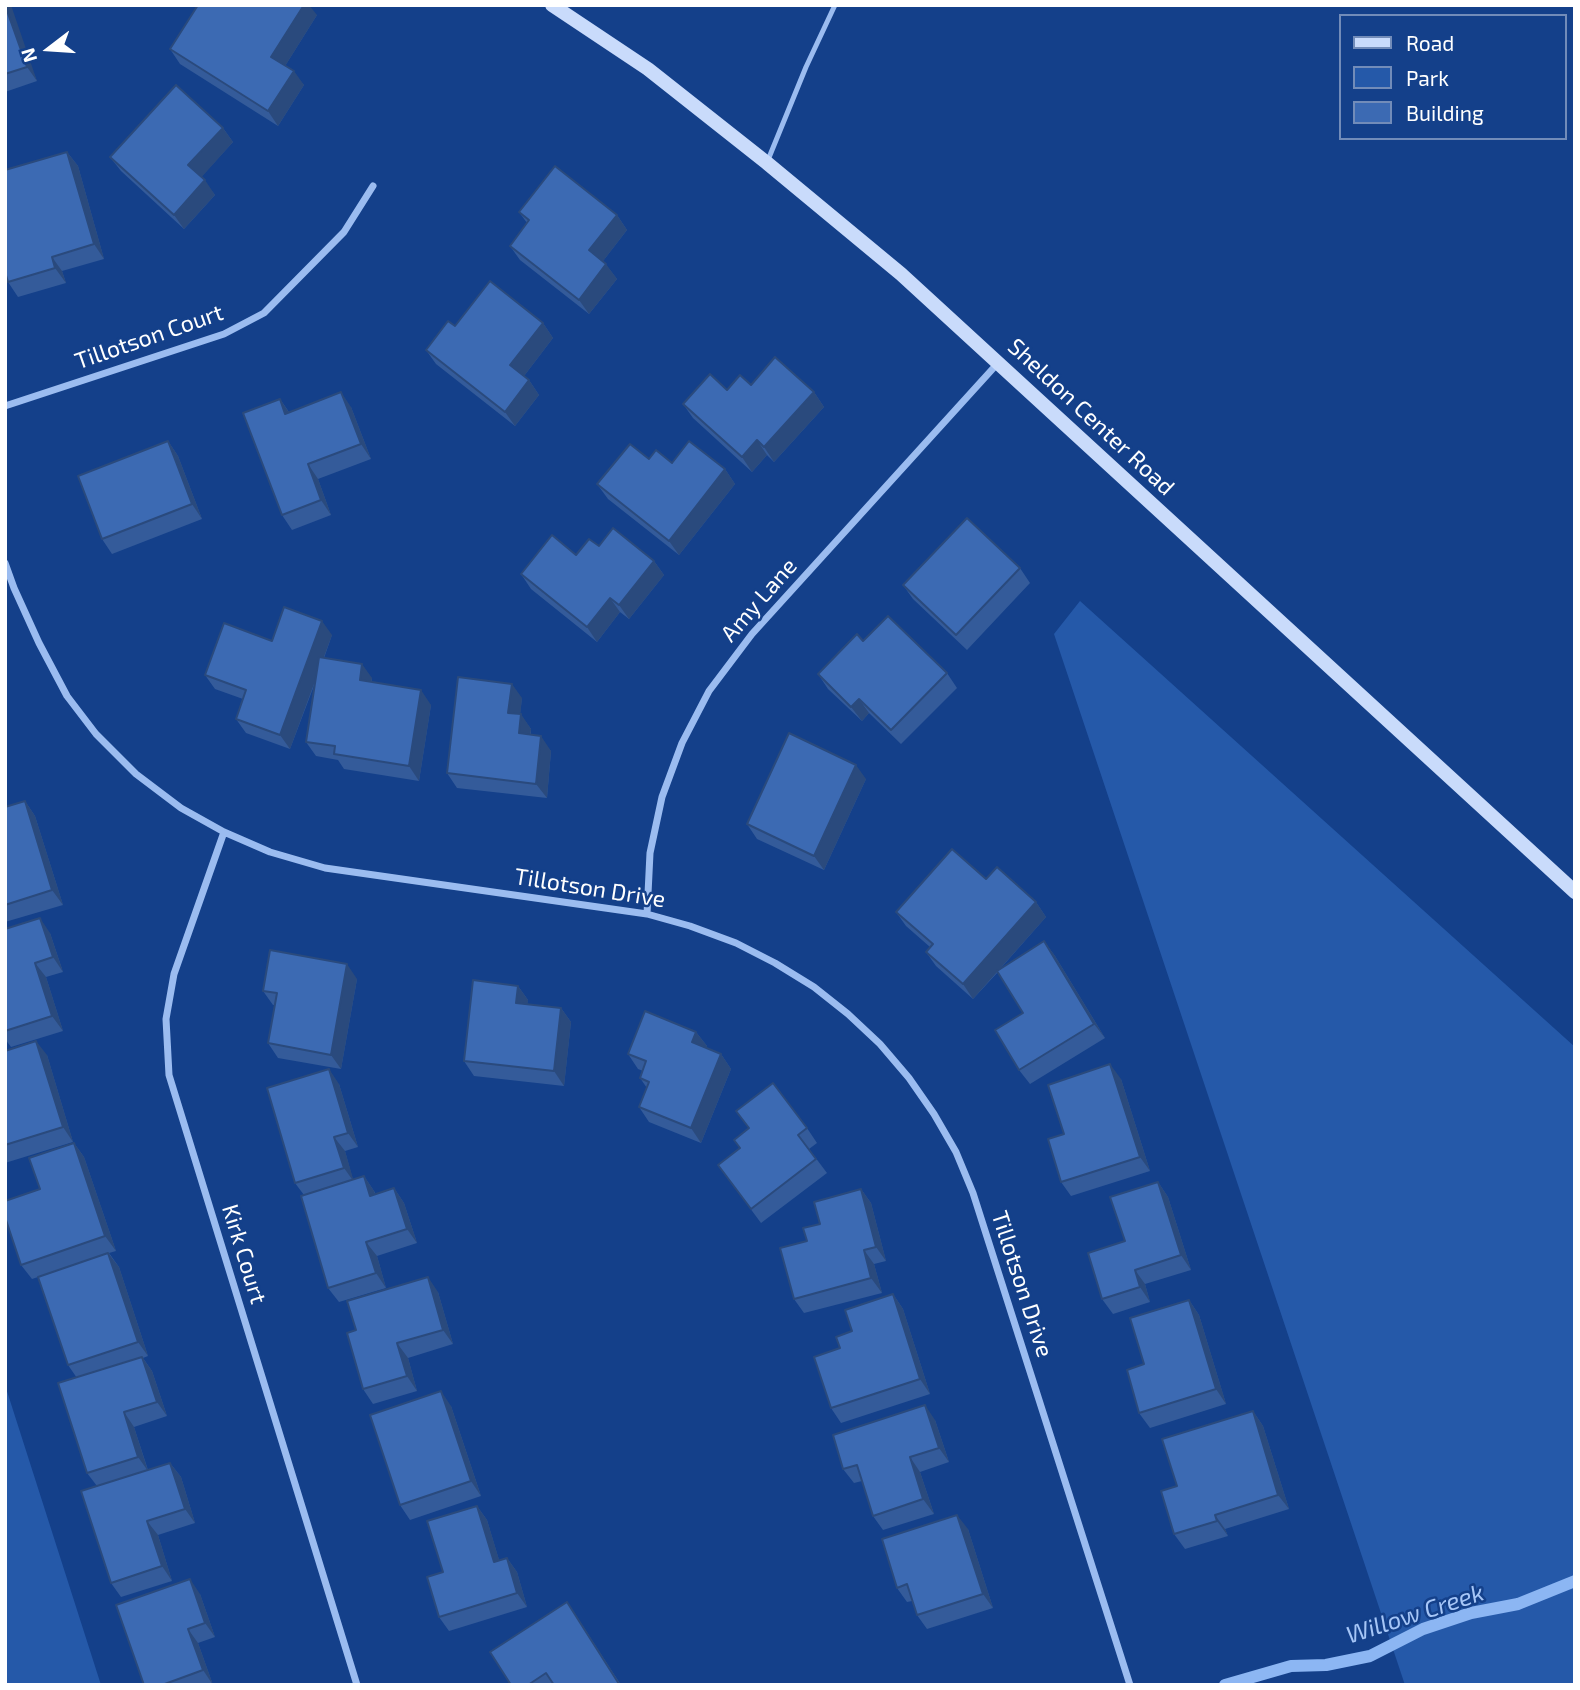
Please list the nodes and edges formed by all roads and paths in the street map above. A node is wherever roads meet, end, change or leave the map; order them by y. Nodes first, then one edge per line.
1 (552, 5) edge
2 (835, 5) edge
3 (766, 163) junction
4 (373, 186) dead end
5 (998, 363) junction
6 (5, 406) edge
7 (5, 563) edge
8 (223, 832) junction
9 (1575, 892) edge
10 (647, 914) junction
11 (357, 1685) edge
12 (1130, 1685) edge

1 - 3 main road, Sheldon Center Road
2 - 3 lane
3 - 5 main road, Sheldon Center Road
4 - 6 street, Tillotson Court
5 - 9 main road, Sheldon Center Road
5 - 10 street, Amy Lane
7 - 8 street, Tillotson Drive
8 - 10 street, Tillotson Drive
8 - 11 street, Kirk Court
10 - 12 street, Tillotson Drive

